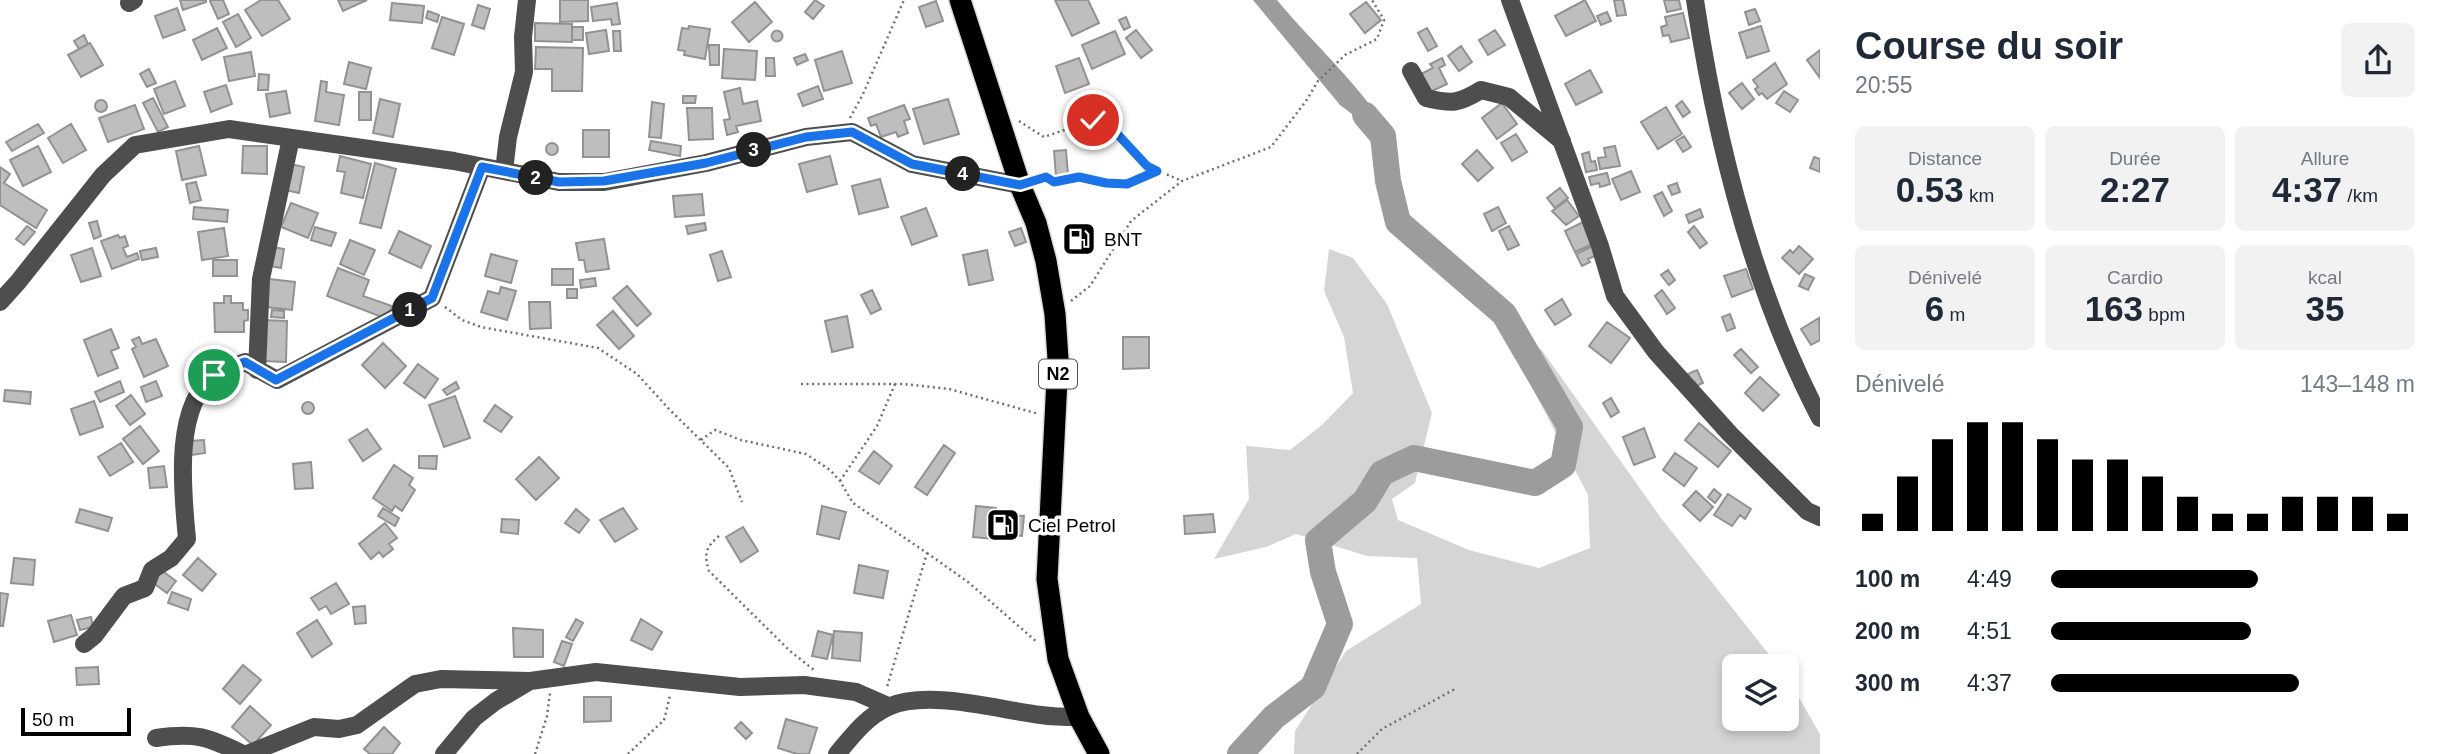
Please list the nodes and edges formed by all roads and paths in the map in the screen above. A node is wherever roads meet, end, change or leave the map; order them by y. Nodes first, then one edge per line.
1 (527, 0) edge
2 (904, 0) edge
3 (960, 0) edge
4 (1372, 0) edge
5 (1510, 0) edge
6 (1695, 0) edge
7 (1411, 71) dead end
8 (996, 112) junction
9 (844, 133) junction
10 (291, 138) junction
11 (1562, 141) junction
12 (482, 167) junction
13 (504, 171) junction
14 (1157, 171) junction
15 (1182, 181) junction
16 (1020, 185) junction
17 (432, 298) junction
18 (0, 302) edge
19 (1055, 314) junction
20 (257, 370) junction
21 (801, 384) dead end
22 (895, 384) junction
23 (1056, 418) junction
24 (1820, 418) edge
25 (701, 440) junction
26 (840, 481) junction
27 (742, 502) dead end
28 (1820, 517) edge
29 (719, 536) dead end
30 (927, 553) junction
31 (84, 644) dead end
32 (1058, 659) junction
33 (817, 672) dead end
34 (553, 678) junction
35 (674, 680) junction
36 (530, 681) junction
37 (1455, 689) dead end
38 (885, 705) junction
39 (1079, 717) junction
40 (156, 738) dead end
41 (245, 754) edge
42 (444, 754) edge
43 (535, 754) edge
44 (628, 754) edge
45 (837, 754) edge
46 (1099, 754) edge
47 (1357, 754) edge

1 - 13 street
2 - 9 path
3 - 8 highway, N2
4 - 15 path
5 - 11 street
6 - 24 street
7 - 11 street
8 - 14 path
8 - 16 highway, N2
9 - 13 street
9 - 16 street
10 - 12 street
10 - 18 street
10 - 20 street
11 - 28 street
12 - 13 street
12 - 17 street
14 - 15 path
14 - 16 path
15 - 19 path
16 - 19 highway, N2
17 - 20 street
17 - 25 path
19 - 23 highway, N2
20 - 31 street
21 - 22 path
22 - 23 path
22 - 26 path
23 - 32 highway, N2
25 - 26 path
25 - 27 path
26 - 30 path
29 - 33 path
30 - 32 path
30 - 38 path
32 - 39 highway, N2
34 - 35 street
34 - 36 street
34 - 43 path
35 - 38 street
35 - 44 path
36 - 41 street
36 - 42 street
37 - 47 path
38 - 39 street
38 - 45 street
39 - 46 highway, N2
40 - 41 street

